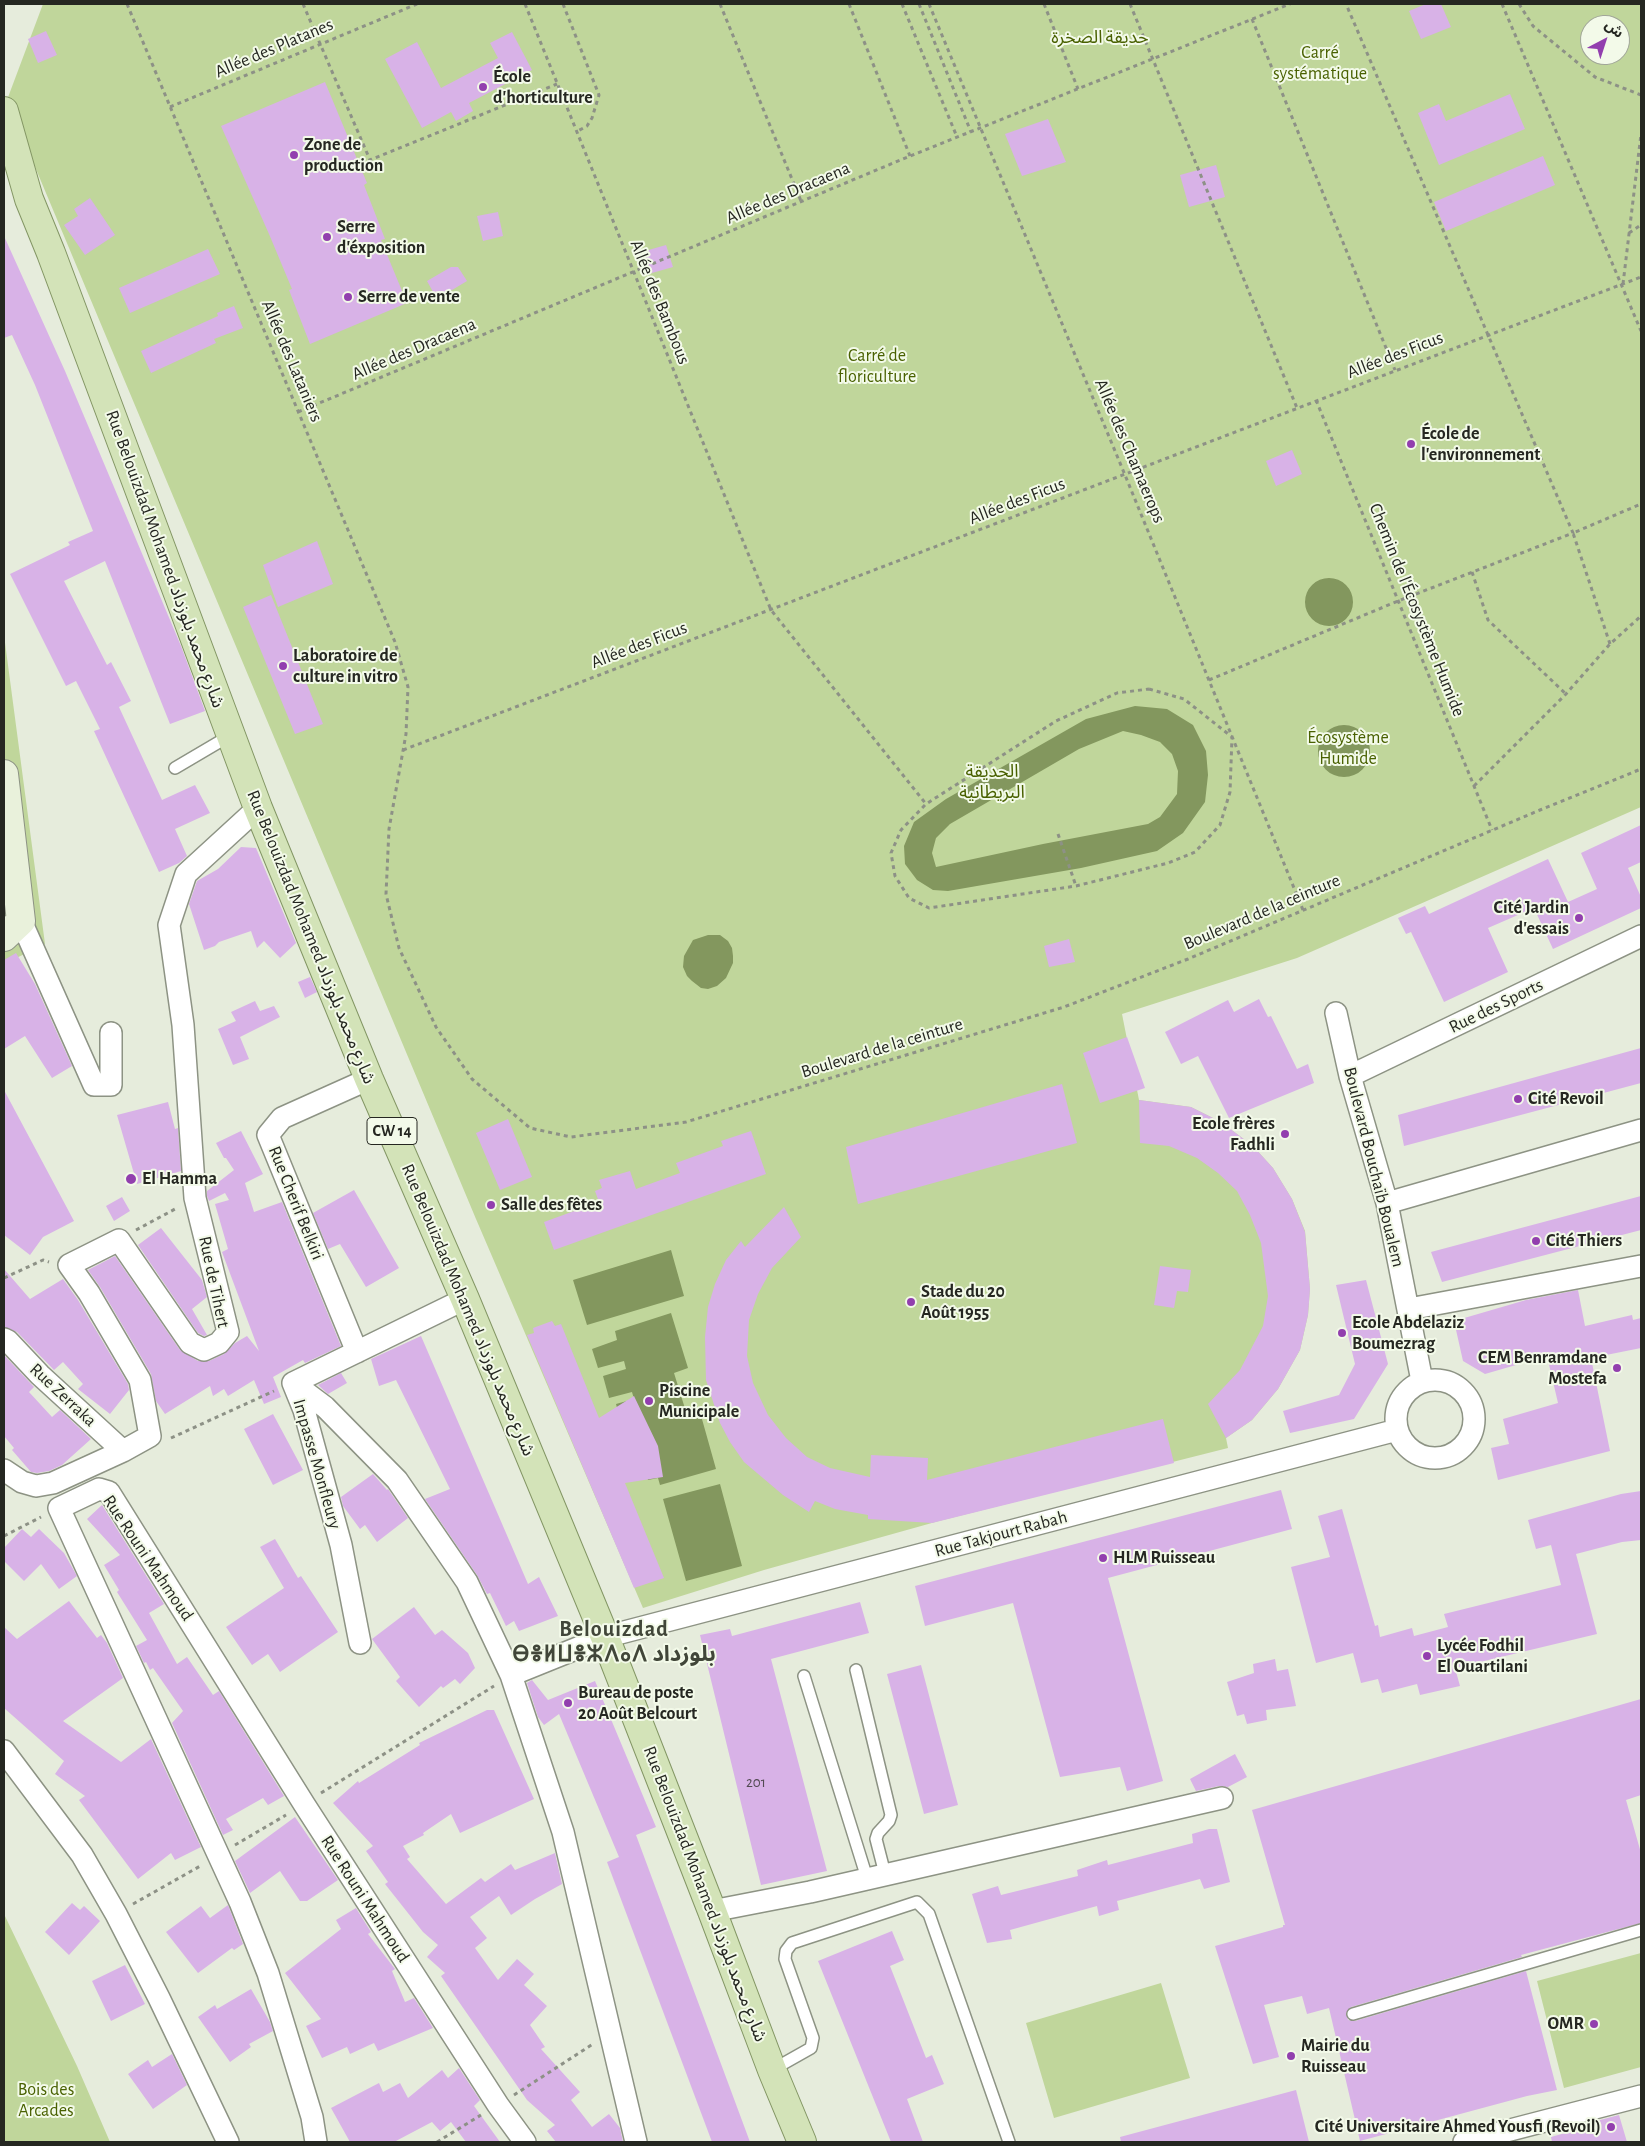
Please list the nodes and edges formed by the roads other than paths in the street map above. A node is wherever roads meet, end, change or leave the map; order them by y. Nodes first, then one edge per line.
1 (4, 111) edge
2 (231, 735) junction
3 (175, 768) dead end
4 (4, 774) edge
5 (258, 808) junction
6 (12, 929) edge
7 (1641, 936) edge
8 (1336, 1013) dead end
9 (111, 1034) dead end
10 (1350, 1076) junction
11 (369, 1079) junction
12 (1641, 1130) edge
13 (1387, 1203) junction
14 (1641, 1266) edge
15 (465, 1299) junction
16 (1409, 1309) junction
17 (4, 1339) edge
18 (357, 1352) junction
19 (1422, 1381) junction
20 (293, 1383) junction
21 (1397, 1430) junction
22 (123, 1451) junction
23 (4, 1470) edge
24 (605, 1637) junction
25 (360, 1643) dead end
26 (856, 1670) dead end
27 (511, 1675) junction
28 (804, 1676) dead end
29 (4, 1751) edge
30 (1222, 1798) dead end
31 (876, 1876) junction
32 (712, 1911) junction
33 (1641, 1930) edge
34 (1353, 2014) dead end
35 (772, 2070) junction
36 (1641, 2096) edge
37 (228, 2142) edge
38 (316, 2142) edge
39 (525, 2142) edge
40 (636, 2142) edge
41 (802, 2142) edge
42 (1010, 2142) edge
43 (1464, 2142) edge

1 - 2 main road, Rue Belouizdad Mohamed شارع محمد بلوزداد / CW 14
2 - 3 lane
2 - 5 main road, Rue Belouizdad Mohamed شارع محمد بلوزداد / CW 14
4 - 6 street
5 - 11 main road, Rue Belouizdad Mohamed شارع محمد بلوزداد / CW 14
5 - 22 street, Rue de Tihert
6 - 9 street
7 - 10 street, Rue des Sports
8 - 10 street, Boulevard Bouchaïb Boualem
10 - 13 street, Boulevard Bouchaïb Boualem
11 - 15 main road, Rue Belouizdad Mohamed شارع محمد بلوزداد / CW 14
11 - 18 street, Rue Cherif Belkiri
12 - 13 street
13 - 16 street, Boulevard Bouchaïb Boualem
14 - 16 street
15 - 18 street
15 - 24 main road, Rue Belouizdad Mohamed شارع محمد بلوزداد / CW 14
16 - 19 street, Boulevard Bouchaïb Boualem
17 - 22 street, Rue Zerraka
18 - 20 street
19 - 21 street
19 - 21 street
20 - 25 street, Impasse Monfleury
20 - 27 street, Impasse Monfleury
21 - 24 street, Rue Takjourt Rabah
22 - 23 street
24 - 27 street
24 - 32 main road, Rue Belouizdad Mohamed شارع محمد بلوزداد / CW 14
26 - 31 lane
27 - 40 street
28 - 31 lane
29 - 37 street
30 - 31 street
31 - 32 street
32 - 35 main road, Rue Belouizdad Mohamed شارع محمد بلوزداد / CW 14
33 - 34 lane
35 - 41 main road, Rue Belouizdad Mohamed شارع محمد بلوزداد / CW 14
35 - 42 lane
36 - 43 street
38 - 39 street, Rue Rouni Mahmoud

